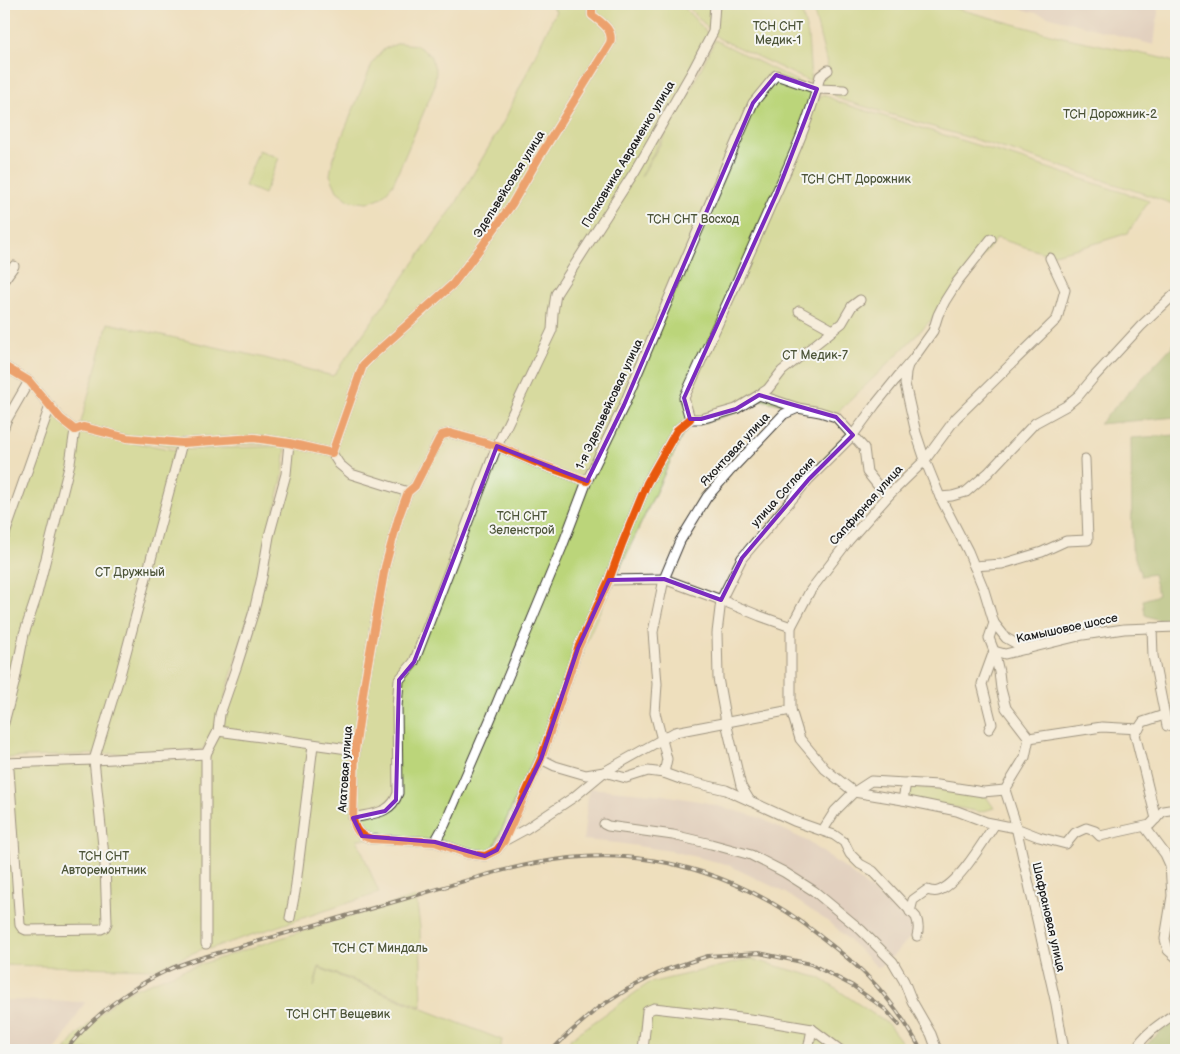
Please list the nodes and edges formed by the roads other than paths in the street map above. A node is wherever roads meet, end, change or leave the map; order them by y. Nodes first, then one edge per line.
1 (594, 4) edge
2 (715, 4) edge
3 (828, 70) dead end
4 (817, 89) junction
5 (844, 90) dead end
6 (991, 239) dead end
7 (1050, 258) dead end
8 (14, 266) dead end
9 (4, 280) edge
10 (1176, 292) edge
11 (860, 300) dead end
12 (799, 311) dead end
13 (833, 330) junction
14 (908, 365) junction
15 (4, 366) edge
16 (29, 381) junction
17 (759, 395) junction
18 (50, 406) junction
19 (798, 408) junction
20 (690, 419) junction
21 (4, 427) edge
22 (79, 428) junction
23 (853, 435) junction
24 (182, 443) junction
25 (289, 443) junction
26 (497, 446) junction
27 (332, 453) junction
28 (1085, 459) dead end
29 (925, 460) junction
30 (587, 481) junction
31 (408, 492) junction
32 (890, 494) junction
33 (940, 497) junction
34 (4, 537) edge
35 (974, 566) junction
36 (664, 579) junction
37 (609, 580) junction
38 (721, 600) junction
39 (994, 623) junction
40 (790, 627) junction
41 (1176, 627) edge
42 (1152, 628) junction
43 (1026, 649) junction
44 (994, 651) junction
45 (791, 710) junction
46 (1164, 715) junction
47 (726, 722) junction
48 (4, 723) edge
49 (1167, 726) dead end
50 (989, 729) dead end
51 (1139, 729) junction
52 (218, 730) junction
53 (1029, 738) junction
54 (662, 739) junction
55 (313, 745) junction
56 (355, 750) junction
57 (206, 754) junction
58 (541, 759) junction
59 (94, 760) junction
60 (4, 763) edge
61 (4, 767) edge
62 (604, 772) junction
63 (664, 773) junction
64 (906, 782) junction
65 (1005, 790) junction
66 (854, 792) junction
67 (904, 800) junction
68 (750, 801) junction
69 (1176, 809) edge
70 (353, 818) junction
71 (1156, 819) junction
72 (604, 824) dead end
73 (995, 824) junction
74 (1145, 827) junction
75 (1016, 828) junction
76 (823, 830) junction
77 (504, 841) junction
78 (435, 842) junction
79 (910, 912) junction
80 (290, 918) dead end
81 (917, 936) dead end
82 (206, 944) dead end
83 (1176, 957) edge
84 (1176, 1013) edge
85 (812, 1029) junction
86 (642, 1050) edge
87 (808, 1050) edge
88 (840, 1050) edge
89 (937, 1050) edge
90 (1064, 1050) edge
91 (1135, 1050) edge

1 - 27 street, Эдельвейсовая улица
2 - 26 street, Полковника Авраменко улица
3 - 4 street
4 - 5 street, 1-я Эдельвейсовая улица
4 - 20 street
4 - 30 street, 1-я Эдельвейсовая улица
6 - 14 street, улица Согласия
7 - 29 street, Сапфирная улица
8 - 9 street
10 - 33 street
11 - 13 street
12 - 13 street
13 - 17 street
14 - 23 street, улица Согласия
14 - 29 street
15 - 16 street
16 - 18 street
16 - 21 street
17 - 19 street
17 - 20 street
18 - 22 street
18 - 34 street
19 - 23 street
19 - 36 street, Яхонтовая улица
20 - 37 street, Агатовая улица
22 - 24 street
22 - 48 street
23 - 32 street
23 - 38 street, улица Согласия
24 - 25 street
24 - 59 street
25 - 27 street
25 - 52 street
26 - 30 street, Агатовая улица
26 - 31 street, Агатовая улица
26 - 70 street, Полковника Авраменко улица
27 - 31 street
28 - 35 street
29 - 32 street, Сапфирная улица
29 - 33 street
30 - 78 street, 1-я Эдельвейсовая улица
31 - 56 street, Агатовая улица
32 - 40 street, Сапфирная улица
33 - 35 street
35 - 39 street
36 - 37 street
36 - 38 street
36 - 54 street, Яхонтовая улица
37 - 58 street, Агатовая улица
38 - 40 street
38 - 47 street, улица Согласия
39 - 43 street
39 - 44 street
40 - 45 street, Сапфирная улица
41 - 42 street, Камышовое шоссе
42 - 43 street, Камышовое шоссе
42 - 46 street
43 - 44 street, Камышовое шоссе
44 - 50 street
44 - 53 street
45 - 47 street
45 - 66 street, Сапфирная улица
46 - 49 street
46 - 51 street
47 - 54 street
47 - 68 street, улица Согласия
51 - 53 street
51 - 71 street
52 - 55 street
52 - 57 street
53 - 65 street
54 - 62 street
54 - 63 street, Яхонтовая улица
55 - 56 street
55 - 80 street
56 - 70 street, Агатовая улица
57 - 59 street
57 - 82 street
58 - 62 street
58 - 77 street, Агатовая улица
59 - 60 street
59 - 61 street
62 - 63 street
62 - 77 street
63 - 68 street
64 - 65 street
64 - 66 street
64 - 67 street
65 - 75 street, Шафрановая улица
66 - 67 street
66 - 76 street
67 - 73 street
68 - 76 street
69 - 71 street
70 - 78 street, Агатовая улица
71 - 74 street
72 - 89 street
73 - 75 street
73 - 79 street
74 - 75 street
74 - 83 street
75 - 90 street, Шафрановая улица
76 - 79 street
77 - 78 street, Агатовая улица
79 - 81 street
84 - 91 street
85 - 86 street
85 - 87 street
85 - 88 street

